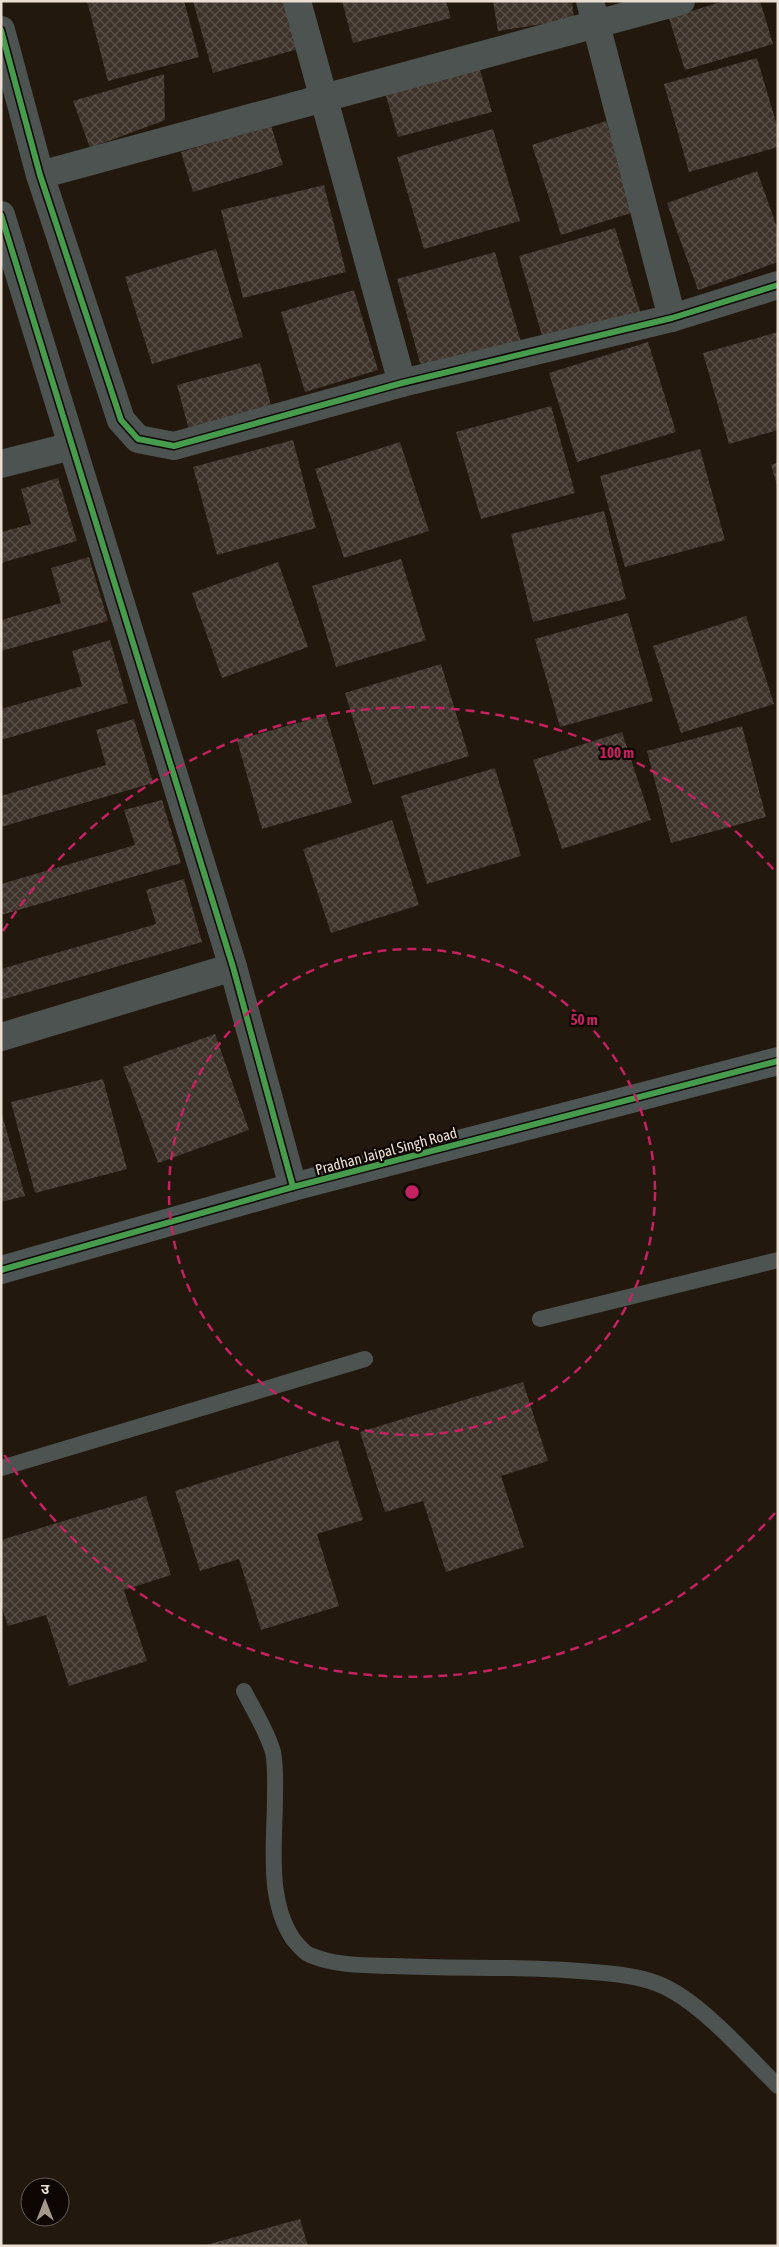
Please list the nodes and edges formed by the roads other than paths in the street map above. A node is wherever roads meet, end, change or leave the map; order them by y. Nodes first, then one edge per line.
1 (297, 1) edge
2 (681, 1) edge
3 (593, 13) edge
4 (1, 30) edge
5 (324, 98) junction
6 (40, 175) junction
7 (1, 215) edge
8 (778, 285) edge
9 (672, 318) junction
10 (402, 383) junction
11 (72, 446) junction
12 (1, 464) edge
13 (233, 968) junction
14 (1, 1037) edge
15 (778, 1061) edge
16 (293, 1188) junction
17 (778, 1260) edge
18 (1, 1270) edge
19 (540, 1319) dead end
20 (365, 1358) dead end
21 (1, 1468) edge
22 (244, 1692) dead end
23 (778, 2086) edge

1 - 5 street
2 - 3 street
3 - 5 street
3 - 9 street
4 - 6 street
5 - 6 street
5 - 10 street
6 - 10 street
7 - 11 street
8 - 9 street
9 - 10 street
11 - 12 street
11 - 13 street
13 - 14 street
13 - 16 street
15 - 16 street, Pradhan Jaipal Singh Road
16 - 18 street, Pradhan Jaipal Singh Road
17 - 19 lane
20 - 21 lane
22 - 23 lane

